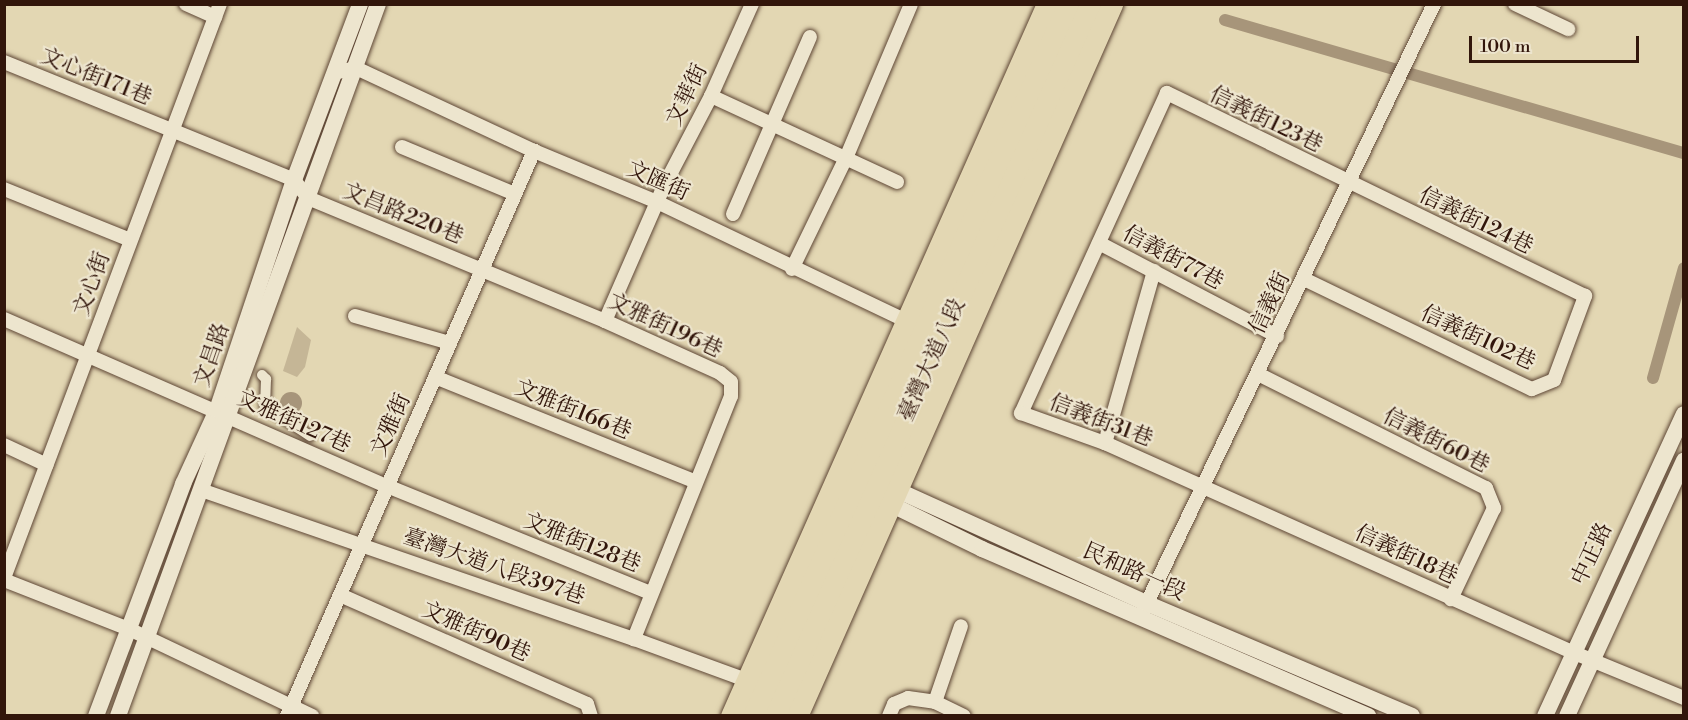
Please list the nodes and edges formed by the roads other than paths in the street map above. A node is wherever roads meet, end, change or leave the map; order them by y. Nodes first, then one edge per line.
1 (186, 4) edge
2 (360, 4) edge
3 (378, 4) edge
4 (752, 4) edge
5 (911, 4) edge
6 (1047, 4) edge
7 (1068, 4) edge
8 (1090, 4) edge
9 (1112, 4) edge
10 (1434, 4) edge
11 (1515, 4) edge
12 (217, 11) edge
13 (1568, 29) dead end
14 (810, 37) dead end
15 (4, 62) edge
16 (356, 68) junction
17 (334, 73) junction
18 (1167, 93) joint
19 (711, 96) junction
20 (773, 125) junction
21 (171, 130) junction
22 (402, 147) dead end
23 (534, 151) junction
24 (846, 158) junction
25 (294, 180) junction
26 (897, 182) dead end
27 (1348, 183) junction
28 (4, 189) edge
29 (515, 194) junction
30 (308, 198) junction
31 (657, 202) junction
32 (733, 214) dead end
33 (130, 240) junction
34 (1099, 243) junction
35 (483, 268) junction
36 (792, 269) junction
37 (1154, 271) junction
38 (1304, 279) junction
39 (1585, 296) joint
40 (355, 316) dead end
41 (4, 319) edge
42 (605, 321) junction
43 (934, 333) junction
44 (1277, 336) junction
45 (450, 343) junction
46 (89, 353) junction
47 (262, 375) dead end
48 (1260, 375) junction
49 (435, 377) junction
50 (224, 414) junction
51 (1683, 414) edge
52 (310, 436) dead end
53 (1105, 443) junction
54 (4, 445) edge
55 (1683, 461) edge
56 (47, 465) junction
57 (696, 482) junction
58 (866, 484) junction
59 (387, 486) junction
60 (1205, 486) junction
61 (201, 490) junction
62 (362, 543) junction
63 (4, 579) edge
64 (651, 593) junction
65 (340, 595) junction
66 (1451, 599) junction
67 (1144, 611) junction
68 (961, 626) dead end
69 (129, 628) junction
70 (149, 637) junction
71 (634, 639) junction
72 (1572, 652) junction
73 (1591, 659) junction
74 (746, 680) junction
75 (1342, 684) junction
76 (1683, 698) edge
77 (936, 707) edge
78 (1333, 708) edge
79 (289, 711) edge
80 (762, 712) edge
81 (591, 714) edge
82 (96, 716) edge
83 (118, 716) edge
84 (312, 716) edge
85 (730, 716) edge
86 (797, 716) edge
87 (889, 716) edge
88 (964, 716) edge
89 (1368, 716) edge
90 (1412, 716) edge
91 (1545, 716) edge
92 (1567, 716) edge

1 - 12 street
2 - 17 street, 文昌路
3 - 16 street, 文昌路
4 - 19 street, 文華街
5 - 24 street
6 - 43 main road, 臺灣大道八段
7 - 43 main road, 臺灣大道八段
8 - 43 main road, 臺灣大道八段
9 - 43 main road, 臺灣大道八段
10 - 27 street, 信義街
11 - 13 street
12 - 21 street, 文心街
14 - 20 street
15 - 21 street, 文心街171巷
16 - 17 street
16 - 23 street, 文匯街
16 - 30 street, 文昌路
17 - 25 street, 文昌路
18 - 27 street, 信義街123巷
18 - 34 street, 信義街77巷
19 - 20 street
19 - 31 street, 文華街
20 - 24 street
20 - 32 street
21 - 25 street, 文心街171巷
21 - 33 street, 文心街
22 - 29 street
23 - 29 street, 文雅街
23 - 31 street, 文匯街
24 - 26 street
24 - 36 street
25 - 30 street
25 - 50 street, 文昌路
27 - 38 street, 信義街
27 - 39 street, 信義街124巷
28 - 33 street
29 - 35 street, 文雅街
30 - 35 street, 文昌路220巷
30 - 50 street, 文昌路
31 - 36 street, 文匯街
31 - 42 street, 文華街
33 - 46 street, 文心街
34 - 37 street, 信義街77巷
34 - 53 street, 信義街31巷
35 - 42 street, 文雅街196巷
35 - 45 street, 文雅街
36 - 43 street, 文匯街
37 - 44 street, 信義街77巷
37 - 53 street
38 - 39 street, 信義街102巷
38 - 44 street, 信義街
40 - 45 street
41 - 46 street, 文雅街127巷
42 - 57 street, 文雅街196巷
43 - 58 main road, 臺灣大道八段
43 - 58 main road, 臺灣大道八段
44 - 48 street, 信義街
45 - 49 street, 文雅街
46 - 50 street, 文雅街127巷
46 - 56 street, 文心街
47 - 52 street
48 - 60 street, 信義街
48 - 66 street, 信義街60巷
49 - 57 street, 文雅街166巷
49 - 59 street, 文雅街
50 - 59 street, 文雅街127巷
50 - 61 street, 文昌路
50 - 69 street, 文昌路
51 - 72 street, 中正路
53 - 60 street, 信義街31巷
54 - 56 street
55 - 73 street, 中正路
56 - 63 street, 文心街
57 - 64 street, 文雅街128巷
58 - 67 street, 民和路一段
58 - 74 main road, 臺灣大道八段
58 - 80 main road, 臺灣大道八段
58 - 86 main road, 臺灣大道八段
59 - 62 street, 文雅街
59 - 64 street, 文雅街128巷
60 - 66 street, 信義街18巷
60 - 67 street, 信義街
61 - 62 street, 臺灣大道八段397巷
61 - 70 street, 文昌路
62 - 65 street, 文雅街
62 - 71 street, 臺灣大道八段397巷
63 - 69 street
64 - 71 street
65 - 79 street, 文雅街
65 - 81 street, 文雅街90巷
66 - 72 street, 信義街18巷
67 - 75 street, 民和路一段
67 - 78 street, 民和路一段
68 - 77 street
69 - 70 street
69 - 82 street, 文昌路
70 - 79 street
70 - 83 street, 文昌路
71 - 74 street, 臺灣大道八段397巷
72 - 73 street, 信義街18巷
72 - 91 street, 中正路
73 - 76 street, 信義街18巷
73 - 92 street, 中正路
74 - 80 street
74 - 85 main road, 臺灣大道八段
75 - 78 street
75 - 90 street, 民和路一段
77 - 87 street
77 - 88 street
78 - 89 street, 民和路一段
79 - 84 street

